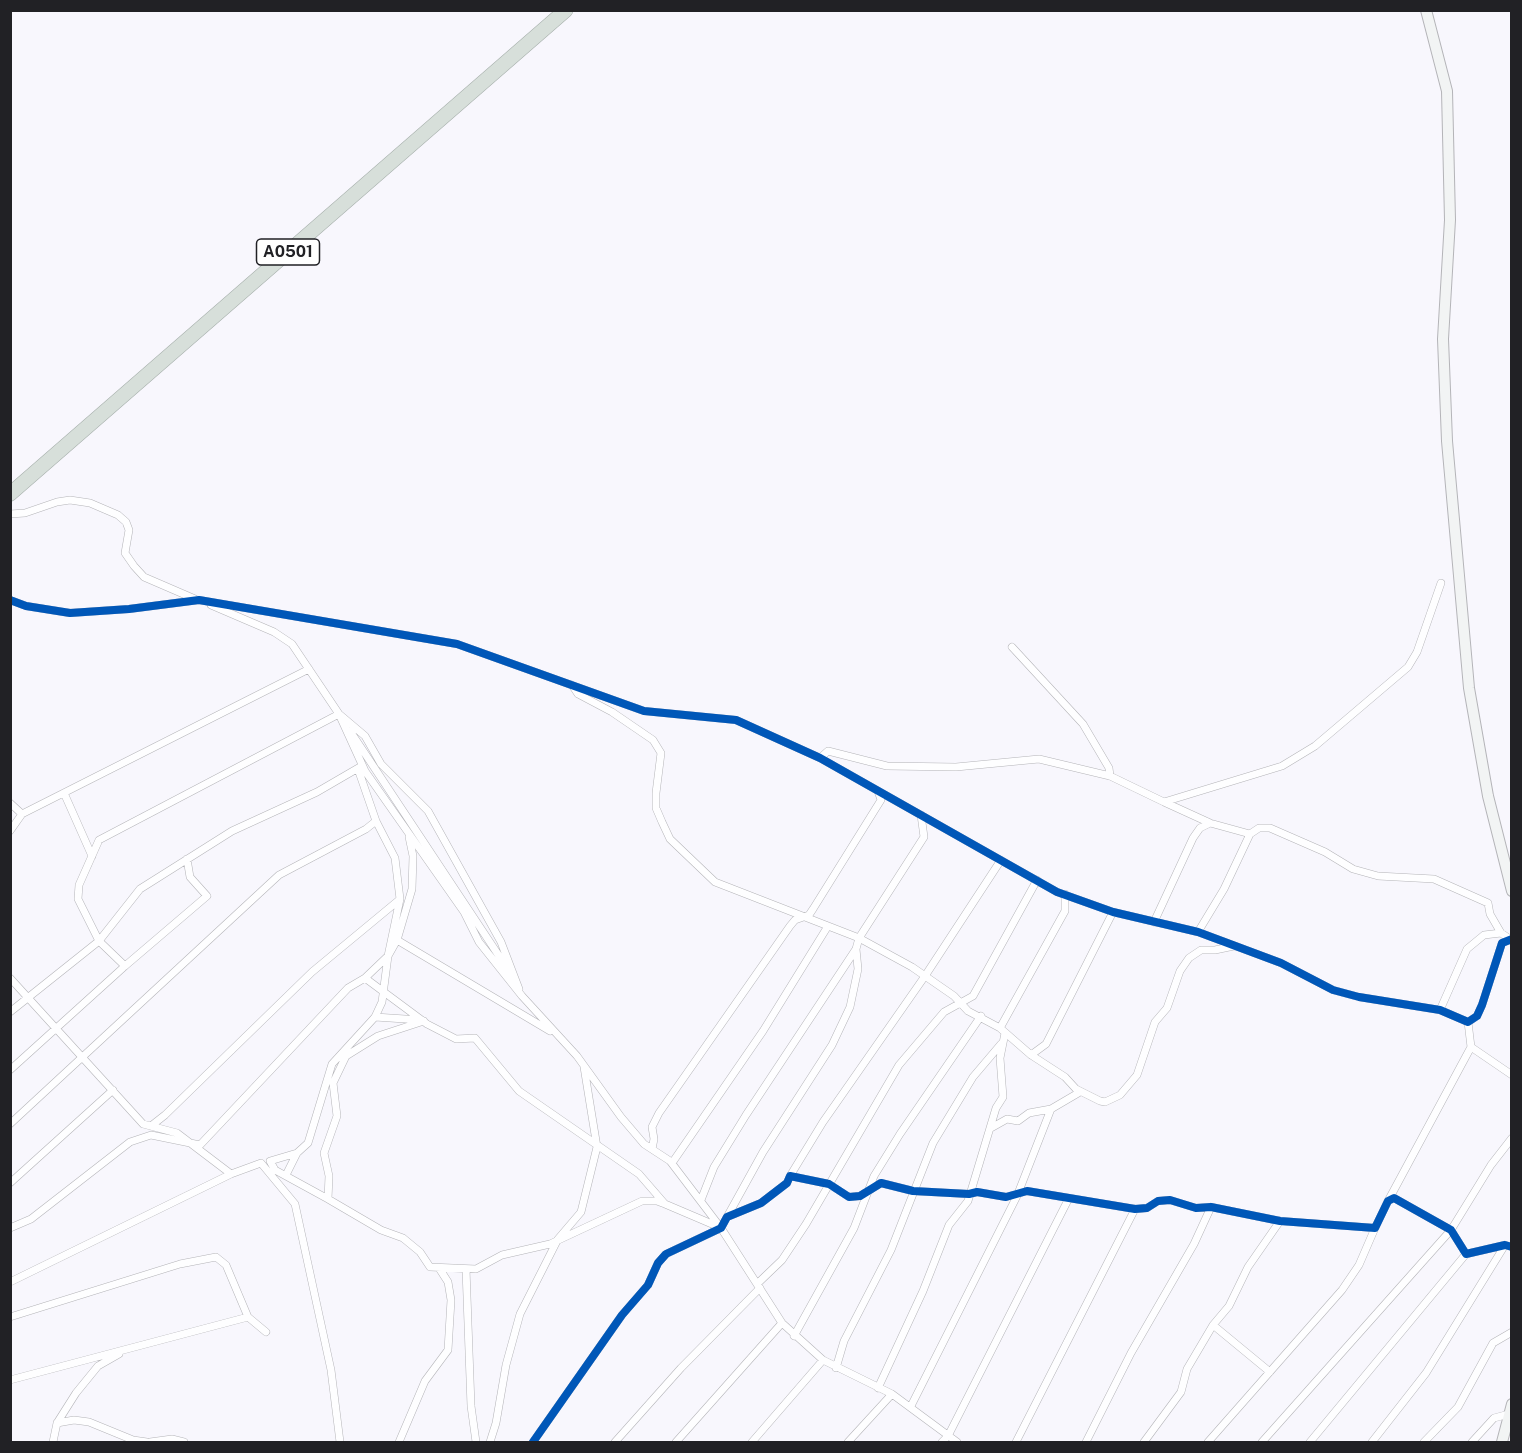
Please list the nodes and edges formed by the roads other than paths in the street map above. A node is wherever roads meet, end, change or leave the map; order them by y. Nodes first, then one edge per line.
1 (566, 10) edge
2 (1425, 10) edge
3 (10, 494) edge
4 (10, 514) edge
5 (1441, 583) dead end
6 (10, 600) edge
7 (199, 600) junction
8 (1012, 647) dead end
9 (308, 666) junction
10 (572, 686) junction
11 (339, 714) junction
12 (820, 758) junction
13 (360, 767) junction
14 (1110, 776) junction
15 (878, 791) junction
16 (64, 793) junction
17 (1164, 802) junction
18 (10, 803) edge
19 (22, 814) junction
20 (921, 815) junction
21 (376, 821) junction
22 (1210, 823) junction
23 (10, 831) edge
24 (1250, 834) junction
25 (409, 835) junction
26 (92, 856) junction
27 (187, 859) junction
28 (1001, 860) junction
29 (1036, 880) junction
30 (1512, 891) edge
31 (1065, 894) junction
32 (400, 899) junction
33 (1113, 912) junction
34 (804, 916) junction
35 (1154, 922) junction
36 (828, 927) junction
37 (1198, 932) junction
38 (1501, 933) junction
39 (859, 938) junction
40 (1511, 939) edge
41 (398, 940) junction
42 (99, 941) junction
43 (1236, 946) junction
44 (856, 949) junction
45 (388, 956) junction
46 (125, 966) junction
47 (925, 976) junction
48 (10, 978) edge
49 (365, 978) junction
50 (517, 984) junction
51 (382, 990) junction
52 (522, 996) junction
53 (27, 998) junction
54 (961, 1002) junction
55 (1440, 1010) junction
56 (10, 1012) edge
57 (981, 1016) junction
58 (375, 1017) junction
59 (424, 1021) junction
60 (1468, 1022) junction
61 (56, 1029) junction
62 (1003, 1031) junction
63 (557, 1036) junction
64 (1002, 1042) junction
65 (1471, 1047) junction
66 (1031, 1055) junction
67 (83, 1058) junction
68 (583, 1065) junction
69 (10, 1070) edge
70 (1512, 1075) edge
71 (113, 1090) junction
72 (1080, 1092) junction
73 (1051, 1109) junction
74 (10, 1124) edge
75 (151, 1126) junction
76 (991, 1128) junction
77 (1512, 1138) edge
78 (187, 1141) junction
79 (597, 1147) junction
80 (652, 1149) junction
81 (297, 1153) junction
82 (672, 1163) junction
83 (231, 1174) junction
84 (286, 1175) junction
85 (790, 1176) junction
86 (10, 1183) edge
87 (829, 1184) junction
88 (872, 1187) junction
89 (913, 1191) junction
90 (969, 1194) junction
91 (1017, 1196) junction
92 (328, 1200) junction
93 (701, 1200) junction
94 (1068, 1200) junction
95 (1388, 1201) junction
96 (665, 1204) junction
97 (1211, 1207) junction
98 (1135, 1209) junction
99 (727, 1216) junction
100 (1280, 1221) junction
101 (10, 1228) edge
102 (721, 1228) junction
103 (1375, 1228) junction
104 (1451, 1230) junction
105 (558, 1239) junction
106 (1508, 1246) edge
107 (1466, 1254) junction
108 (439, 1268) junction
109 (466, 1269) junction
110 (10, 1270) edge
111 (13, 1281) edge
112 (758, 1286) junction
113 (10, 1317) edge
114 (248, 1317) junction
115 (782, 1323) junction
116 (1213, 1325) junction
117 (266, 1332) dead end
118 (1512, 1332) edge
119 (794, 1336) junction
120 (126, 1349) junction
121 (823, 1360) junction
122 (836, 1368) junction
123 (1270, 1372) junction
124 (10, 1380) edge
125 (878, 1388) junction
126 (892, 1394) junction
127 (911, 1406) junction
128 (1510, 1409) edge
129 (57, 1423) junction
130 (948, 1436) junction
131 (53, 1443) edge
132 (148, 1443) edge
133 (184, 1443) edge
134 (340, 1443) edge
135 (399, 1443) edge
136 (477, 1443) edge
137 (490, 1443) edge
138 (533, 1443) edge
139 (615, 1443) edge
140 (676, 1443) edge
141 (752, 1443) edge
142 (848, 1443) edge
143 (942, 1443) edge
144 (957, 1443) edge
145 (1016, 1443) edge
146 (1086, 1443) edge
147 (1144, 1443) edge
148 (1208, 1443) edge
149 (1262, 1443) edge
150 (1310, 1443) edge
151 (1372, 1443) edge
152 (1424, 1443) edge
153 (1472, 1443) edge
154 (1502, 1443) edge

1 - 3 highway, A0501
2 - 30 street
4 - 7 street
5 - 17 street
6 - 7 street
7 - 9 street
7 - 10 street
8 - 14 street
9 - 11 street
9 - 16 street
10 - 12 street
10 - 34 street
11 - 13 street
11 - 26 street
11 - 50 street
11 - 50 street
12 - 14 street
12 - 15 street
13 - 21 street
13 - 25 street
13 - 27 street
14 - 17 street
15 - 20 street
15 - 34 street
16 - 19 street
16 - 26 street
17 - 22 street
18 - 19 street
19 - 23 street
20 - 28 street
20 - 39 street
21 - 32 street
21 - 67 street
22 - 24 street
22 - 35 street
24 - 37 street
24 - 38 street
25 - 41 street
25 - 52 street
26 - 42 street
27 - 42 street
27 - 46 street
28 - 29 street
28 - 47 street
29 - 31 street
29 - 54 street
31 - 33 street
31 - 62 street
32 - 45 street
32 - 75 street
33 - 35 street
33 - 66 street
34 - 36 street
34 - 80 street
35 - 37 street
36 - 39 street
36 - 82 street
37 - 43 street
38 - 40 street
38 - 55 street
39 - 44 street
39 - 47 street
40 - 60 street
41 - 45 street
41 - 63 street
42 - 46 street
42 - 53 street
43 - 55 street
43 - 72 street
44 - 93 street
44 - 99 street
45 - 49 street
45 - 51 street
46 - 61 street
47 - 54 street
47 - 85 street
48 - 53 street
49 - 51 street
49 - 78 street
50 - 52 street
51 - 58 street
51 - 59 street
52 - 63 street
53 - 56 street
53 - 61 street
54 - 57 street
54 - 87 street
55 - 60 street
57 - 62 street
57 - 88 street
58 - 59 street
58 - 81 street
59 - 79 street
59 - 92 street
60 - 65 street
61 - 67 street
61 - 69 street
62 - 64 street
62 - 66 street
63 - 68 street
64 - 76 street
64 - 89 street
65 - 70 street
65 - 95 street
66 - 72 street
67 - 71 street
67 - 74 street
68 - 79 street
68 - 80 street
71 - 75 street
71 - 86 street
72 - 73 street
73 - 76 street
73 - 91 street
75 - 78 street
76 - 90 street
77 - 104 street
78 - 83 street
78 - 101 street
79 - 96 street
79 - 105 street
80 - 82 street
81 - 84 street
81 - 84 street
82 - 93 street
83 - 111 street
83 - 134 street
84 - 92 street
85 - 87 street
85 - 99 street
87 - 88 street
87 - 112 street
88 - 89 street
88 - 119 street
89 - 90 street
89 - 122 street
90 - 91 street
90 - 125 street
91 - 94 street
91 - 127 street
92 - 108 street
93 - 102 street
94 - 98 street
94 - 130 street
95 - 103 street
95 - 104 street
96 - 102 street
96 - 105 street
97 - 98 street
97 - 100 street
97 - 146 street
98 - 145 street
99 - 102 street
100 - 103 street
100 - 116 street
102 - 112 street
102 - 138 street
103 - 123 street
104 - 107 street
104 - 149 street
105 - 109 street
105 - 137 street
106 - 107 street
106 - 151 street
107 - 150 street
108 - 109 street
108 - 135 street
109 - 136 street
110 - 111 street
112 - 115 street
112 - 139 street
113 - 114 street
114 - 117 street
114 - 120 street
115 - 119 street
115 - 140 street
116 - 123 street
116 - 147 street
118 - 152 street
119 - 121 street
120 - 124 street
120 - 129 street
121 - 122 street
121 - 141 street
122 - 125 street
123 - 148 street
125 - 126 street
126 - 127 street
126 - 142 street
127 - 130 street
128 - 153 street
128 - 154 street
129 - 131 street
129 - 132 street
130 - 143 street
130 - 144 street
132 - 133 street

